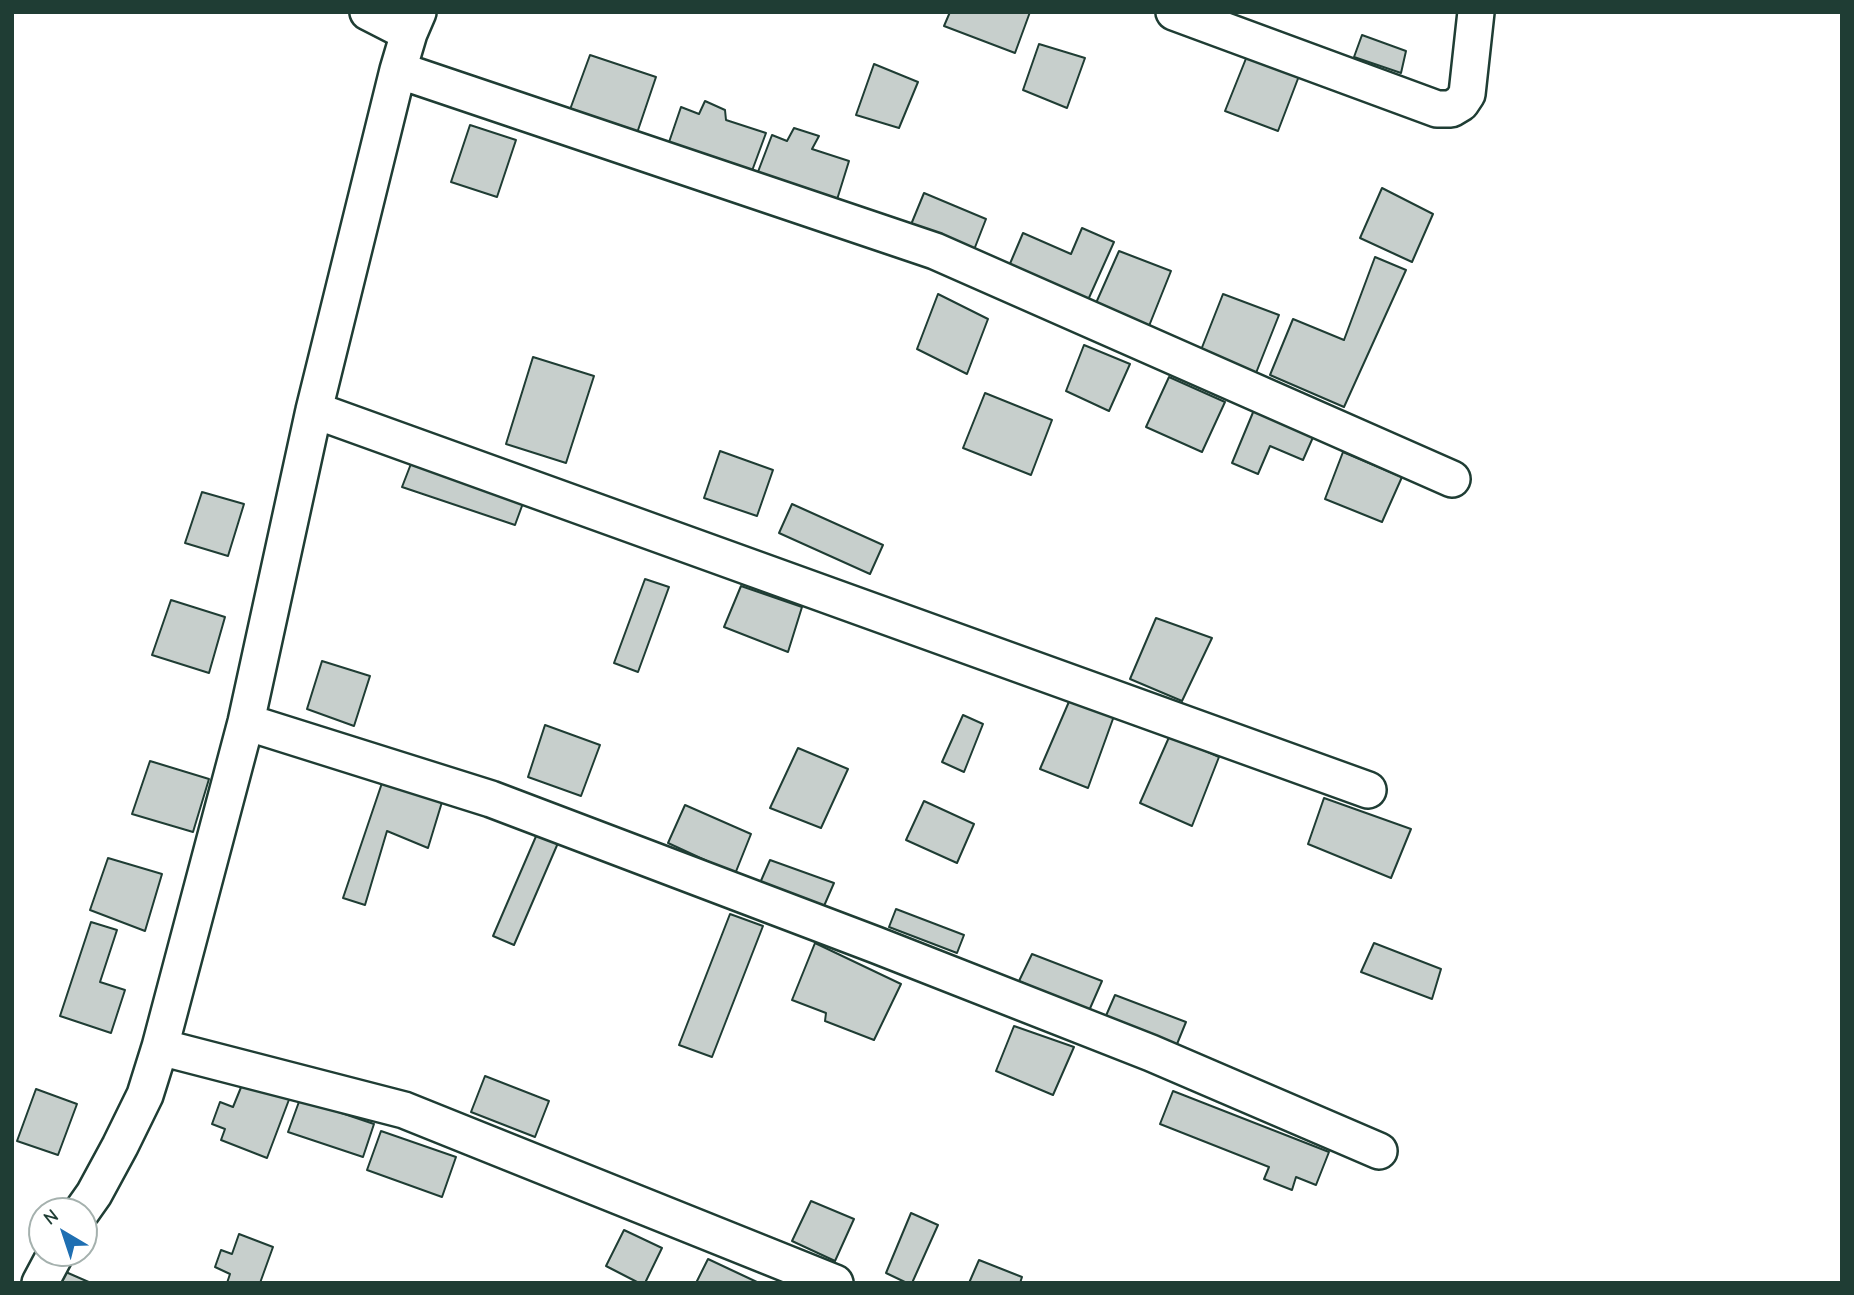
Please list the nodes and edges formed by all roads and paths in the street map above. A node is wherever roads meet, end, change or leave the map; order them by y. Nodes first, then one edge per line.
1 (368, 12) edge
2 (1174, 12) edge
3 (1476, 12) edge
4 (413, 22) edge
5 (398, 70) junction
6 (314, 410) junction
7 (1452, 479) dead end
8 (246, 722) junction
9 (1368, 790) dead end
10 (160, 1047) junction
11 (1379, 1152) dead end
12 (90, 1197) edge
13 (49, 1267) edge
14 (40, 1283) edge
15 (835, 1283) edge

1 - 4 street
2 - 3 street
4 - 5 street
5 - 6 street
5 - 7 street
6 - 8 street
6 - 9 street
8 - 10 street
8 - 11 street
10 - 12 street
10 - 15 street
13 - 14 street

